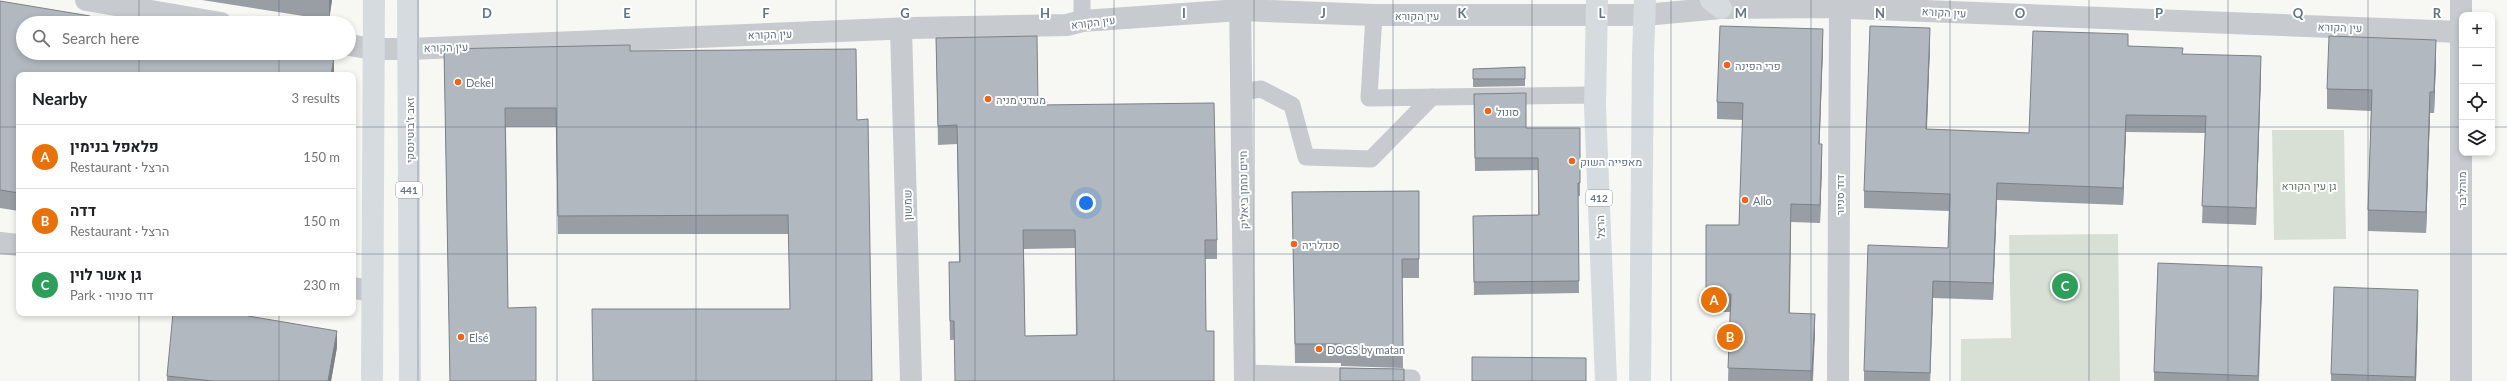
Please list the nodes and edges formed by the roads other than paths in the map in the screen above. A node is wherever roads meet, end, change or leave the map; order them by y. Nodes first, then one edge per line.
1 (86, 0) edge
2 (374, 0) edge
3 (408, 0) edge
4 (2461, 0) edge
5 (1716, 4) edge
6 (1240, 5) edge
7 (1829, 5) edge
8 (1903, 5) edge
9 (1597, 7) edge
10 (1645, 7) edge
11 (1082, 11) edge
12 (2461, 12) edge
13 (1374, 15) junction
14 (180, 16) edge
15 (901, 28) junction
16 (2459, 32) edge
17 (356, 46) edge
18 (2461, 48) edge
19 (373, 49) junction
20 (409, 49) junction
21 (1242, 92) junction
22 (1432, 97) junction
23 (1596, 106) junction
24 (0, 243) edge
25 (16, 245) edge
26 (363, 289) edge
27 (1245, 377) edge
28 (1412, 378) dead end
29 (372, 381) edge
30 (410, 381) edge
31 (911, 381) edge
32 (1606, 381) edge
33 (1640, 381) edge
34 (1838, 381) edge
35 (2461, 381) edge

1 - 14 street
2 - 19 main road
3 - 20 main road, זאב ז'בוטינסקי / 441
4 - 12 street, מוהליבר
5 - 7 street, עין הקורא
5 - 10 street, עין הקורא
6 - 11 street, עין הקורא
6 - 13 street, עין הקורא
6 - 21 street, חיים נחמן ביאליק
7 - 8 street, עין הקורא
7 - 34 street, דוד סניור
8 - 16 street, עין הקורא
9 - 10 street, עין הקורא
9 - 13 street, עין הקורא
9 - 23 main road, הרצל / 412
10 - 33 main road
11 - 15 street, עין הקורא
13 - 22 lane
15 - 20 street, עין הקורא
15 - 31 street, שמשון
17 - 19 street, עין הקורא
18 - 35 street, מוהליבר
19 - 20 street, עין הקורא
19 - 26 main road
20 - 30 main road, זאב ז'בוטינסקי / 441
21 - 22 lane
21 - 27 street, חיים נחמן ביאליק
22 - 23 lane
23 - 32 main road, הרצל / 412
24 - 25 street
26 - 29 main road
27 - 28 lane

